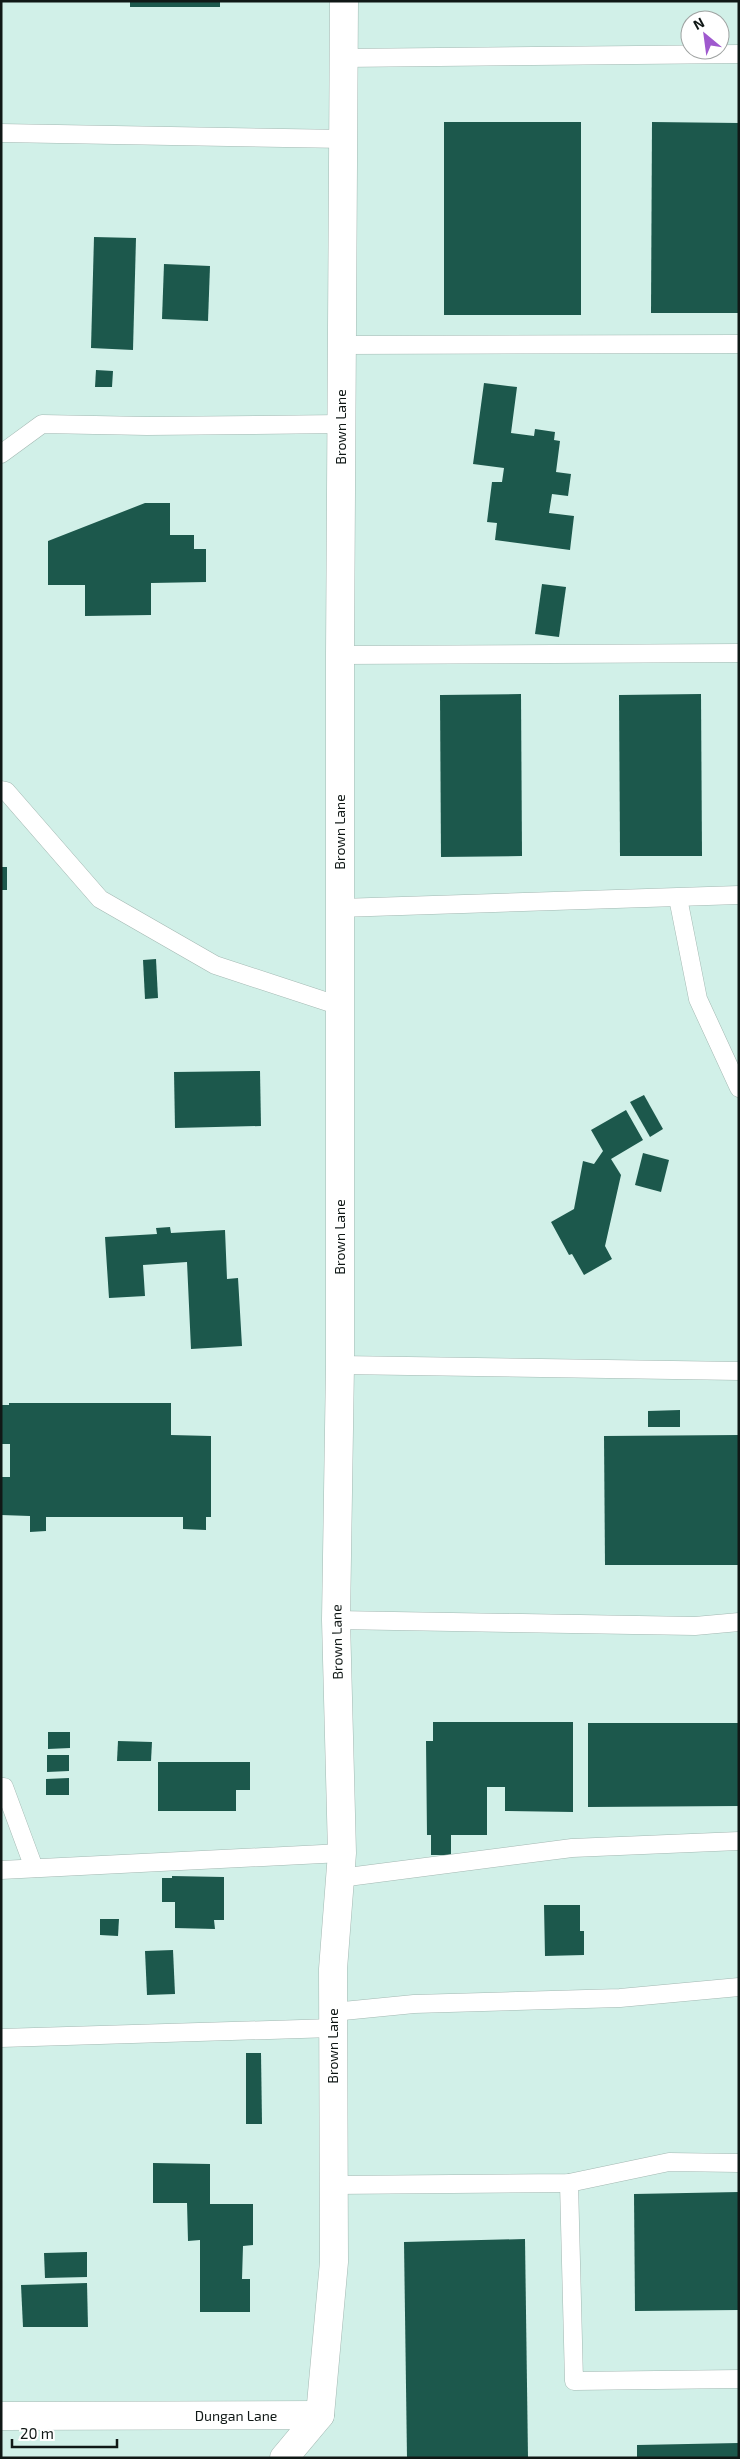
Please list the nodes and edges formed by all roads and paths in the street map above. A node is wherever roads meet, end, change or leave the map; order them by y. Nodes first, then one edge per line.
1 (344, 1) edge
2 (739, 54) edge
3 (343, 58) junction
4 (1, 133) edge
5 (345, 139) junction
6 (739, 344) edge
7 (342, 345) junction
8 (341, 424) junction
9 (1, 454) edge
10 (739, 653) edge
11 (340, 655) junction
12 (1, 790) edge
13 (739, 895) edge
14 (678, 898) junction
15 (340, 908) junction
16 (340, 1006) junction
17 (739, 1088) edge
18 (340, 1365) junction
19 (739, 1371) edge
20 (336, 1620) junction
21 (739, 1622) edge
22 (1, 1787) edge
23 (739, 1841) edge
24 (341, 1865) junction
25 (34, 1868) junction
26 (1, 1870) edge
27 (739, 1987) edge
28 (333, 2020) junction
29 (1, 2038) edge
30 (739, 2163) edge
31 (569, 2183) junction
32 (334, 2185) junction
33 (739, 2379) edge
34 (320, 2415) junction
35 (1, 2416) edge
36 (284, 2458) edge

1 - 3 street, Brown Lane
2 - 3 lane
3 - 5 street, Brown Lane
4 - 5 lane
5 - 7 street, Brown Lane
6 - 7 lane
7 - 8 street, Brown Lane
8 - 9 lane
8 - 11 street, Brown Lane
10 - 11 lane
11 - 15 street, Brown Lane
12 - 16 lane
13 - 14 lane
14 - 15 lane
14 - 17 lane
15 - 16 street, Brown Lane
16 - 18 street, Brown Lane
18 - 19 lane
18 - 20 street, Brown Lane
20 - 21 lane
20 - 24 street, Brown Lane
22 - 25 lane
23 - 24 lane
24 - 25 lane
24 - 28 street, Brown Lane
25 - 26 lane
27 - 28 lane
28 - 29 lane
28 - 32 street, Brown Lane
30 - 31 lane
31 - 32 lane
31 - 33 lane
32 - 34 street, Brown Lane
34 - 35 street, Dungan Lane
34 - 36 street

